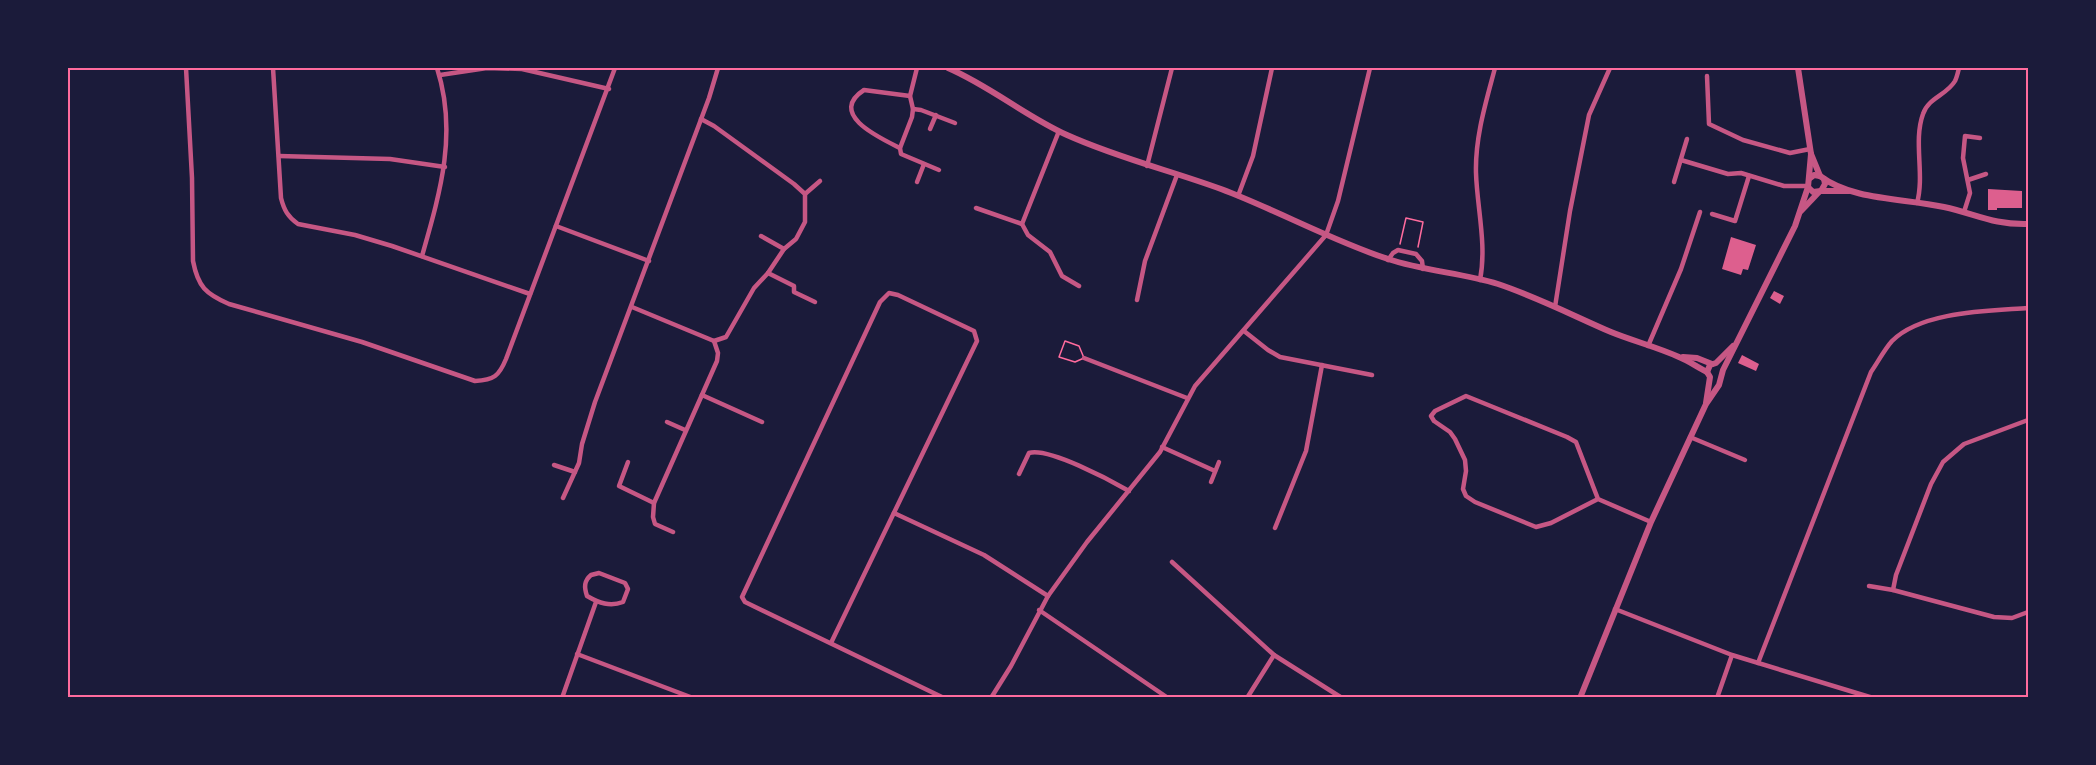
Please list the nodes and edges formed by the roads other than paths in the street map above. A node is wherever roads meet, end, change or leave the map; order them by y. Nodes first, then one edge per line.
1 (186, 68) edge
2 (273, 68) edge
3 (437, 68) edge
4 (615, 68) edge
5 (718, 68) edge
6 (917, 68) edge
7 (948, 68) edge
8 (1172, 68) edge
9 (1272, 68) edge
10 (1371, 68) edge
11 (1495, 68) edge
12 (1610, 68) edge
13 (1798, 68) edge
14 (1959, 68) edge
15 (440, 75) junction
16 (1707, 76) dead end
17 (609, 89) junction
18 (910, 96) junction
19 (914, 109) junction
20 (936, 115) junction
21 (701, 119) junction
22 (954, 123) dead end
23 (930, 129) dead end
24 (1059, 131) junction
25 (1980, 138) dead end
26 (1687, 139) dead end
27 (900, 148) junction
28 (1810, 152) junction
29 (279, 156) junction
30 (1681, 160) junction
31 (924, 164) junction
32 (1147, 166) junction
33 (445, 167) junction
34 (939, 170) dead end
35 (1986, 174) dead end
36 (1177, 175) junction
37 (1749, 176) junction
38 (1822, 177) junction
39 (1968, 180) junction
40 (820, 182) dead end
41 (917, 182) dead end
42 (1674, 182) dead end
43 (1809, 184) junction
44 (1852, 191) junction
45 (1820, 192) junction
46 (805, 194) junction
47 (1238, 196) junction
48 (1917, 203) junction
49 (976, 208) dead end
50 (1801, 211) junction
51 (1700, 212) dead end
52 (1965, 212) junction
53 (1712, 214) dead end
54 (1022, 224) junction
55 (2028, 224) edge
56 (556, 226) junction
57 (1326, 235) junction
58 (760, 236) dead end
59 (784, 249) junction
60 (422, 256) junction
61 (1388, 260) junction
62 (649, 261) junction
63 (1423, 269) junction
64 (768, 273) junction
65 (1480, 279) junction
66 (1078, 286) dead end
67 (530, 294) junction
68 (1137, 300) dead end
69 (815, 302) dead end
70 (632, 307) junction
71 (1555, 307) junction
72 (2028, 308) edge
73 (1244, 331) junction
74 (714, 341) junction
75 (1736, 343) junction
76 (1648, 346) junction
77 (1680, 357) junction
78 (1084, 358) road end
79 (1714, 363) junction
80 (1322, 365) junction
81 (1722, 373) junction
82 (1372, 375) dead end
83 (1709, 375) junction
84 (702, 395) junction
85 (1187, 398) junction
86 (1706, 404) junction
87 (2028, 420) edge
88 (667, 422) dead end
89 (762, 422) dead end
90 (685, 430) junction
91 (1690, 436) junction
92 (1162, 447) junction
93 (1745, 460) dead end
94 (628, 462) dead end
95 (1219, 462) dead end
96 (554, 465) dead end
97 (1215, 471) junction
98 (575, 472) junction
99 (1019, 474) dead end
100 (1211, 482) dead end
101 (1129, 491) junction
102 (563, 498) dead end
103 (1598, 499) junction
104 (654, 503) junction
105 (894, 513) junction
106 (1651, 522) junction
107 (1275, 528) dead end
108 (673, 532) dead end
109 (1172, 562) dead end
110 (1869, 586) dead end
111 (1893, 590) junction
112 (1048, 596) junction
113 (596, 602) junction
114 (1615, 609) junction
115 (1039, 610) junction
116 (2028, 612) edge
117 (831, 643) junction
118 (577, 654) junction
119 (1274, 655) junction
120 (1732, 655) junction
121 (1758, 663) junction
122 (562, 698) edge
123 (693, 698) edge
124 (944, 698) edge
125 (991, 698) edge
126 (1168, 698) edge
127 (1246, 698) edge
128 (1342, 698) edge
129 (1580, 698) edge
130 (1717, 698) edge
131 (1873, 698) edge

1 - 67 street
2 - 29 street
3 - 15 street
4 - 17 street
5 - 21 street
6 - 18 street
7 - 24 street
8 - 32 street
9 - 47 street
10 - 57 street
11 - 65 street
12 - 71 street
13 - 28 street
14 - 48 street
15 - 17 street
15 - 33 street
16 - 28 street
17 - 56 street
18 - 19 street
18 - 27 street
19 - 20 street
19 - 27 street
20 - 22 street
20 - 23 street
21 - 46 street
21 - 62 street
24 - 32 street
24 - 54 street
25 - 39 street
26 - 30 street
27 - 31 street
28 - 38 street
28 - 43 street
29 - 33 street
29 - 60 street
30 - 37 street
30 - 42 street
31 - 34 street
31 - 41 street
32 - 36 street
33 - 60 street
35 - 39 street
36 - 47 street
36 - 68 street
37 - 43 street
37 - 53 street
38 - 43 street
38 - 44 street
38 - 45 street
39 - 52 street
40 - 46 street
43 - 45 street
43 - 50 street
44 - 45 street
44 - 48 street
45 - 50 street
46 - 59 street
47 - 57 street
48 - 52 street
49 - 54 street
50 - 75 street
51 - 76 street
52 - 55 street
54 - 66 street
56 - 62 street
56 - 67 street
57 - 61 street
57 - 73 street
58 - 59 street
59 - 64 street
60 - 67 street
61 - 63 street
61 - 63 street
62 - 70 street
63 - 65 street
64 - 69 street
64 - 74 street
65 - 71 street
70 - 74 street
70 - 98 street
71 - 76 street
72 - 121 street
73 - 80 street
73 - 85 street
74 - 84 street
75 - 79 street
75 - 81 street
76 - 77 street
77 - 79 street
77 - 83 street
78 - 85 street
79 - 81 street
79 - 83 street
80 - 82 street
80 - 107 street
81 - 83 street
81 - 86 street
83 - 86 street
84 - 89 street
84 - 90 street
85 - 92 street
86 - 91 street
87 - 111 street
88 - 90 street
90 - 104 street
91 - 93 street
91 - 106 street
92 - 97 street
92 - 101 street
94 - 104 street
95 - 97 street
96 - 98 street
97 - 100 street
98 - 102 street
99 - 101 street
101 - 112 street
103 - 103 street
103 - 106 street
104 - 108 street
105 - 112 street
105 - 117 street
105 - 117 street
106 - 114 street
109 - 119 street
110 - 111 street
111 - 116 street
112 - 115 street
113 - 113 street
113 - 118 street
114 - 120 street
114 - 129 street
115 - 125 street
115 - 126 street
117 - 124 street
118 - 122 street
118 - 123 street
119 - 127 street
119 - 128 street
120 - 121 street
120 - 130 street
121 - 131 street

